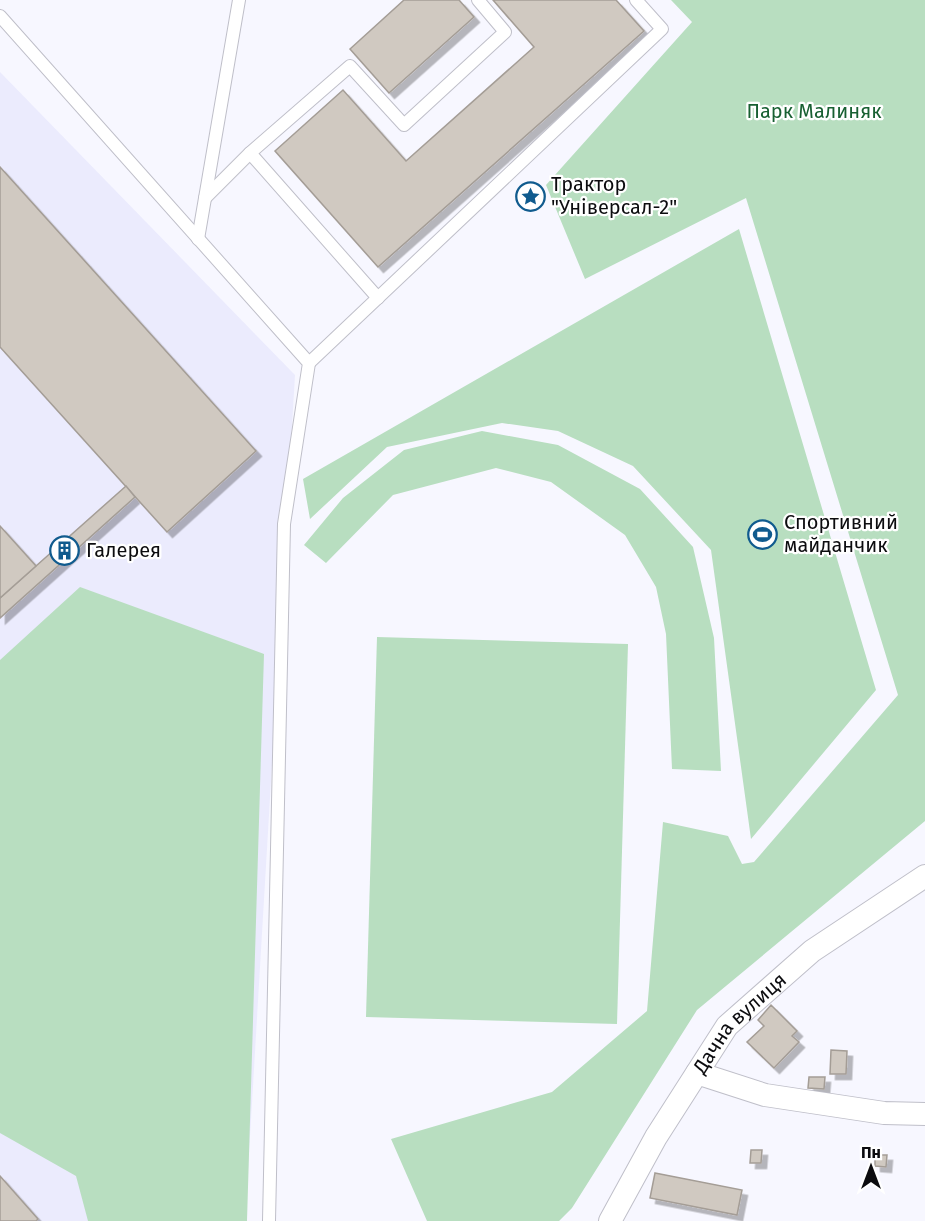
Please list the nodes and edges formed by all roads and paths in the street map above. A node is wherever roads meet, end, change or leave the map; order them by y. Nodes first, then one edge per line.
1 (238, 0) edge
2 (478, 0) edge
3 (636, 0) edge
4 (0, 16) edge
5 (250, 153) junction
6 (205, 198) junction
7 (198, 239) junction
8 (378, 298) junction
9 (309, 363) junction
10 (925, 876) edge
11 (697, 1073) junction
12 (925, 1114) edge
13 (269, 1221) edge
14 (610, 1221) edge

1 - 6 lane
2 - 5 lane
3 - 8 lane
4 - 7 lane
5 - 6 lane
5 - 8 lane
6 - 7 lane
7 - 9 lane
8 - 9 lane
9 - 13 lane
10 - 11 street, Дачна вулиця
11 - 12 street
11 - 14 street, Дачна вулиця

